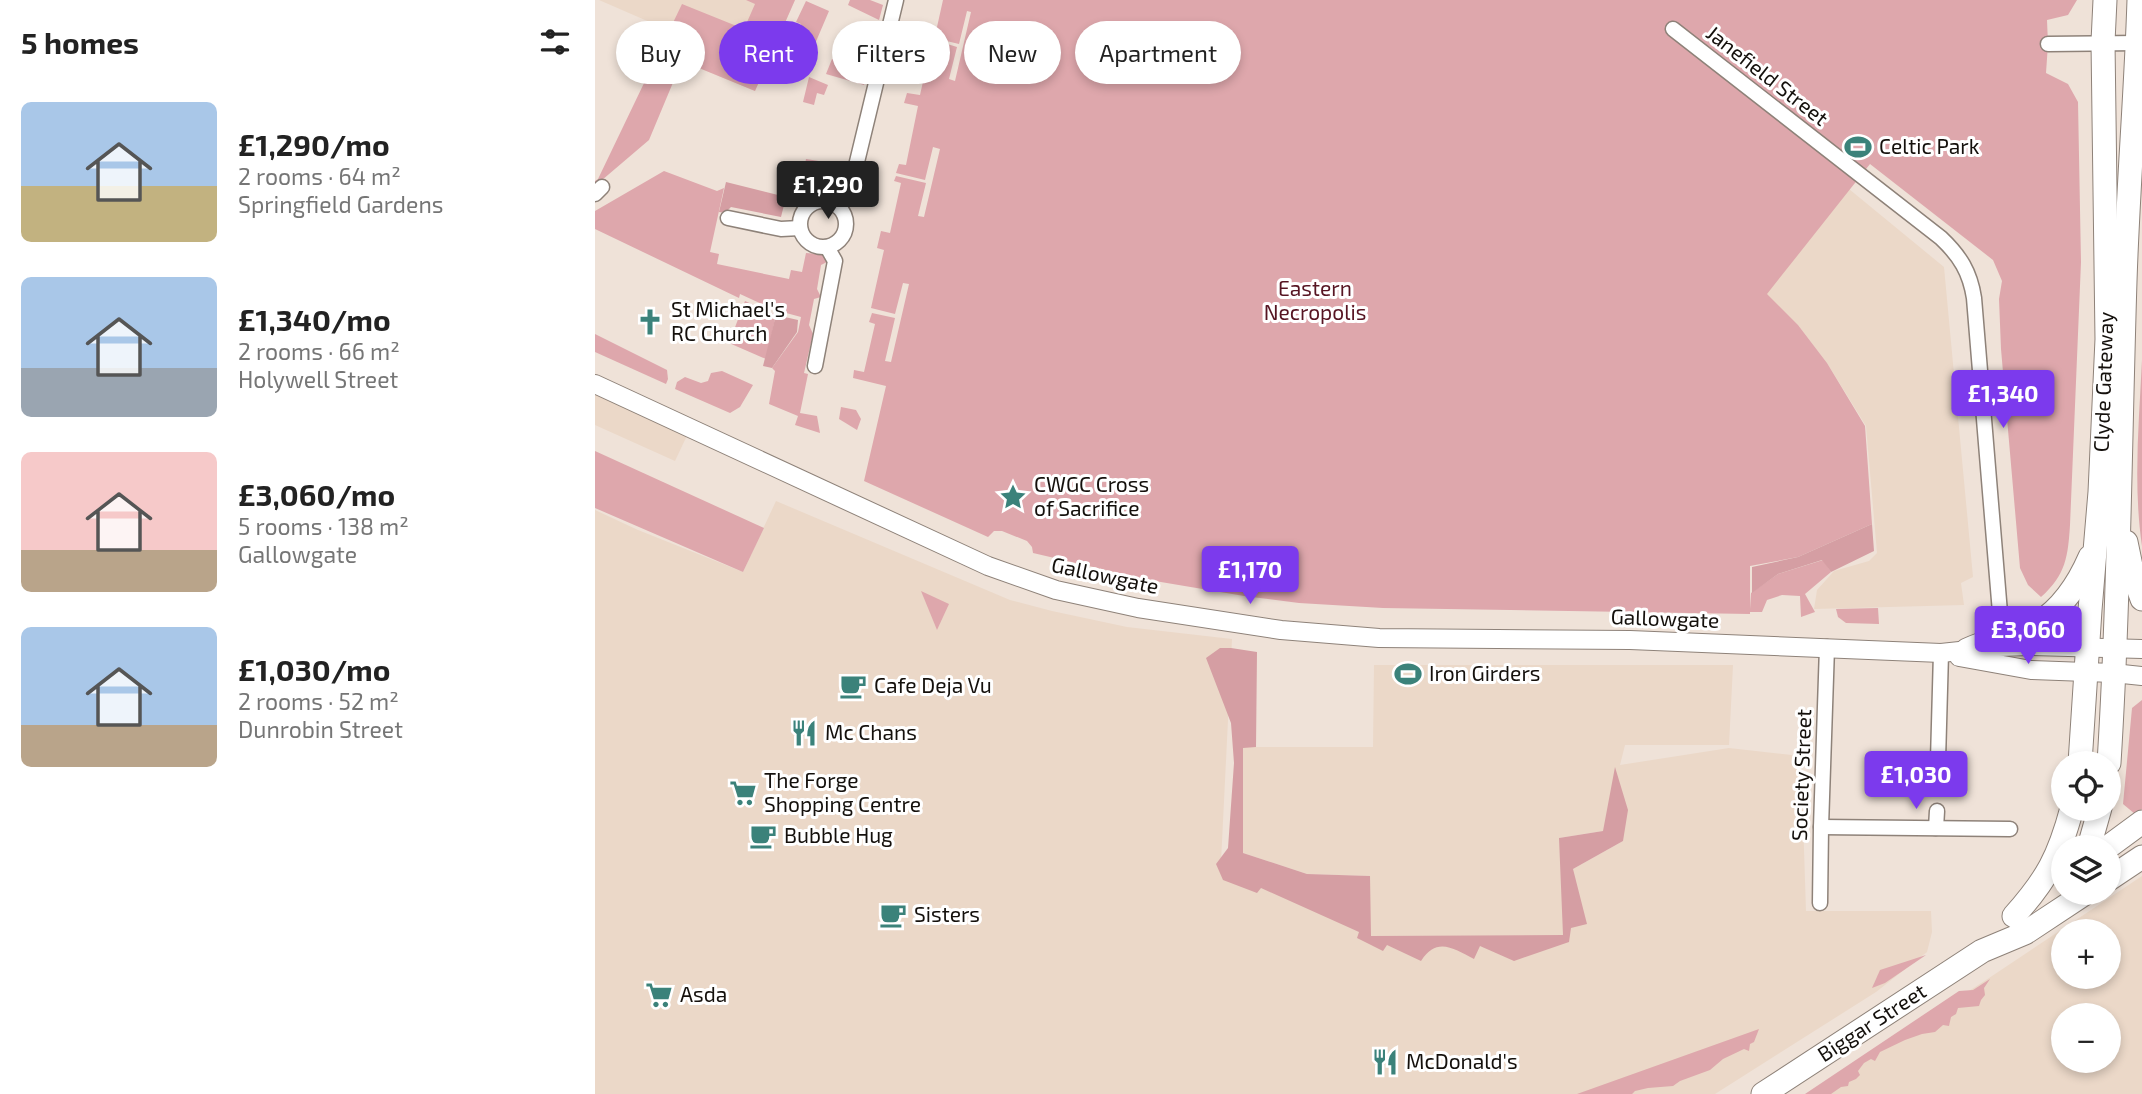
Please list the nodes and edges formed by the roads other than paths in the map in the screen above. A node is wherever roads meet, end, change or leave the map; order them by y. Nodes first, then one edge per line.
1 (896, 0) edge
2 (2105, 0) edge
3 (2139, 0) edge
4 (1673, 29) dead end
5 (2103, 42) junction
6 (2138, 43) junction
7 (2048, 44) dead end
8 (837, 206) junction
9 (729, 218) dead end
10 (800, 228) junction
11 (827, 247) junction
12 (815, 366) dead end
13 (595, 384) edge
14 (2119, 508) junction
15 (2095, 545) junction
16 (2142, 599) edge
17 (2002, 637) junction
18 (1827, 647) junction
19 (2088, 647) junction
20 (2115, 647) junction
21 (2142, 649) edge
22 (1968, 650) junction
23 (1941, 653) junction
24 (2086, 672) junction
25 (2113, 673) junction
26 (2142, 676) edge
27 (2081, 751) edge
28 (2110, 751) edge
29 (1938, 760) dead end
30 (1937, 811) dead end
31 (2068, 821) edge
32 (2142, 822) edge
33 (1821, 827) junction
34 (1936, 828) junction
35 (2010, 829) dead end
36 (2121, 837) edge
37 (2142, 857) edge
38 (2121, 871) edge
39 (2051, 889) edge
40 (1820, 903) dead end
41 (2053, 905) edge
42 (2067, 905) edge
43 (2014, 916) junction
44 (2040, 923) junction
45 (1982, 951) junction
46 (1763, 1094) edge

1 - 8 street
2 - 5 main road, Clyde Gateway
3 - 6 main road, Clyde Gateway
4 - 17 street, Janefield Street
5 - 6 street
5 - 7 street
5 - 15 main road, Clyde Gateway
6 - 14 main road, Clyde Gateway
8 - 10 street
8 - 11 street
9 - 10 street
10 - 11 street
11 - 12 street
13 - 18 street, Gallowgate
14 - 16 main road
14 - 20 main road, Clyde Gateway
15 - 17 main road
15 - 19 main road, Clyde Gateway
17 - 22 main road
18 - 23 street, Gallowgate
18 - 33 street, Society Street
19 - 20 street, Gallowgate
19 - 22 street, Gallowgate
19 - 24 main road, Clyde Gateway
20 - 21 street, Gallowgate
20 - 25 main road, Clyde Gateway
22 - 23 street, Gallowgate
23 - 24 street, Gallowgate
23 - 29 street
24 - 25 street, Gallowgate
24 - 27 main road, Clyde Gateway
25 - 26 street, Gallowgate
25 - 28 main road, Clyde Gateway
30 - 34 street
31 - 43 main road
32 - 36 main road
33 - 34 street
33 - 40 street, Society Street
34 - 35 street
37 - 38 main road
39 - 43 main road, Biggar Street
41 - 44 main road
42 - 44 main road, Biggar Street
43 - 45 main road, Biggar Street
44 - 45 main road, Biggar Street
45 - 46 main road, Biggar Street

